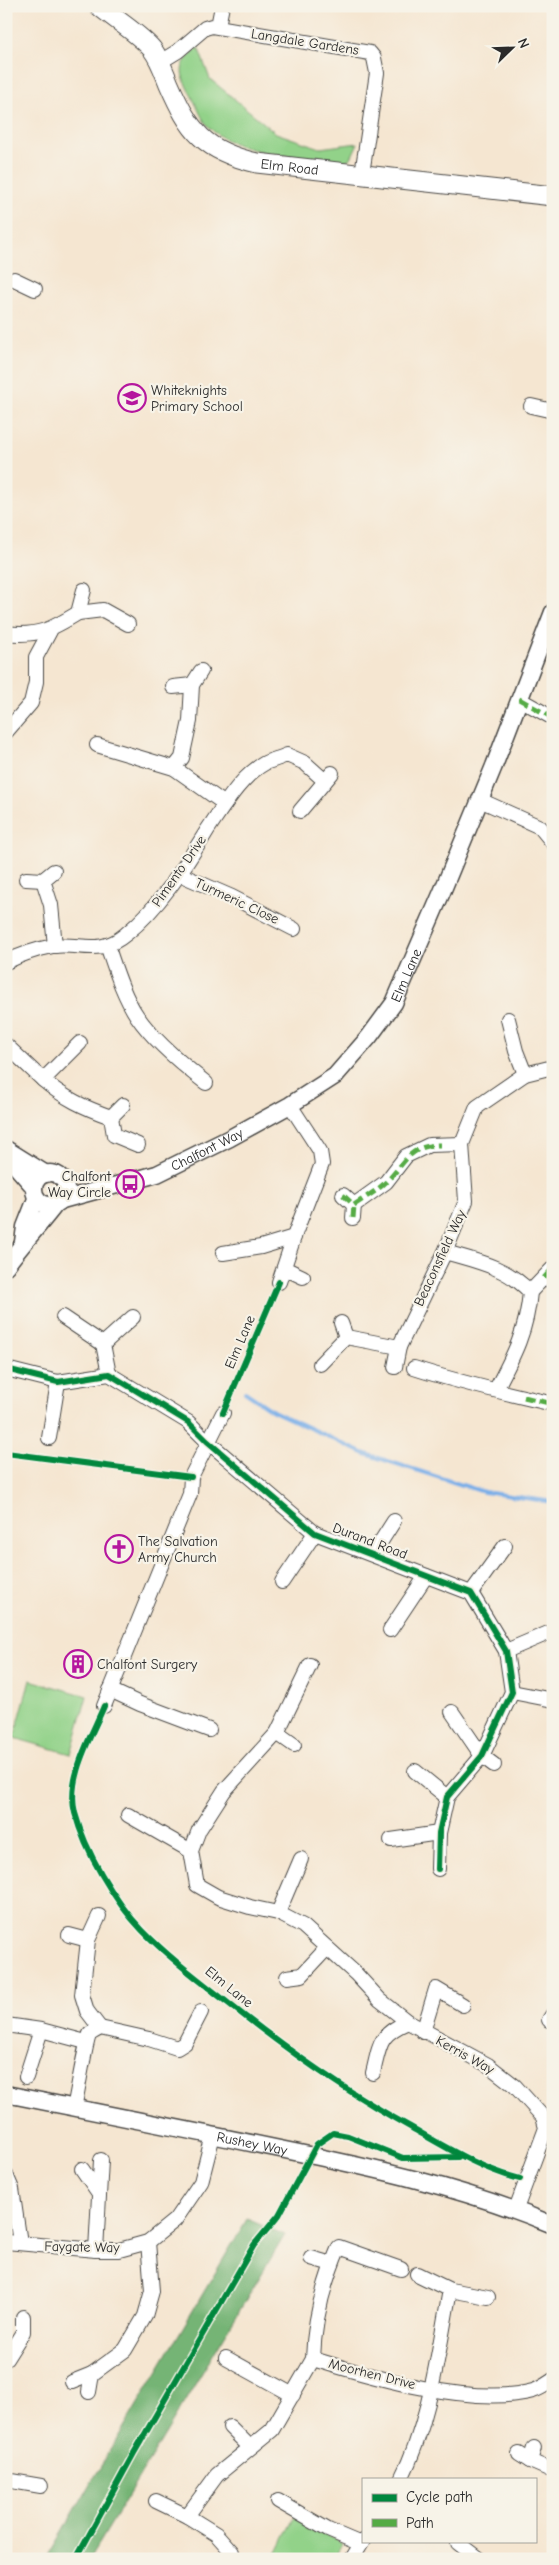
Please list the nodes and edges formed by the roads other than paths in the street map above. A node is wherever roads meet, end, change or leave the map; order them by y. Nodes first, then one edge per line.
1 (99, 6) edge
2 (222, 6) edge
3 (218, 26) junction
4 (160, 62) junction
5 (362, 174) junction
6 (553, 196) edge
7 (9, 280) edge
8 (35, 289) dead end
9 (531, 406) dead end
10 (553, 411) edge
11 (84, 590) dead end
12 (553, 612) edge
13 (78, 613) junction
14 (128, 624) dead end
15 (50, 631) junction
16 (6, 634) edge
17 (201, 671) dead end
18 (192, 685) junction
19 (173, 687) dead end
20 (519, 699) junction
21 (553, 718) edge
22 (6, 732) edge
23 (97, 744) dead end
24 (174, 768) junction
25 (480, 800) junction
26 (225, 804) junction
27 (300, 811) dead end
28 (553, 843) edge
29 (54, 871) dead end
30 (179, 874) junction
31 (26, 879) dead end
32 (43, 880) junction
33 (294, 929) dead end
34 (107, 945) junction
35 (55, 946) junction
36 (6, 962) edge
37 (508, 1019) dead end
38 (80, 1043) dead end
39 (6, 1045) edge
40 (553, 1066) edge
41 (525, 1074) junction
42 (43, 1080) junction
43 (206, 1083) dead end
44 (123, 1105) dead end
45 (290, 1105) junction
46 (111, 1117) junction
47 (462, 1144) junction
48 (138, 1145) dead end
49 (6, 1149) edge
50 (6, 1156) edge
51 (46, 1174) junction
52 (35, 1193) junction
53 (343, 1195) dead end
54 (61, 1196) junction
55 (294, 1237) junction
56 (23, 1242) junction
57 (445, 1252) junction
58 (223, 1253) dead end
59 (6, 1266) edge
60 (284, 1268) junction
61 (553, 1268) edge
62 (303, 1277) dead end
63 (279, 1282) dead end
64 (530, 1292) junction
65 (63, 1317) dead end
66 (133, 1317) dead end
67 (103, 1344) junction
68 (398, 1347) junction
69 (320, 1364) dead end
70 (395, 1367) dead end
71 (414, 1368) dead end
72 (6, 1370) edge
73 (109, 1374) junction
74 (58, 1382) junction
75 (496, 1389) junction
76 (553, 1404) edge
77 (223, 1412) dead end
78 (49, 1438) dead end
79 (207, 1441) junction
80 (394, 1521) dead end
81 (315, 1533) junction
82 (505, 1546) dead end
83 (373, 1554) junction
84 (426, 1576) junction
85 (282, 1582) dead end
86 (471, 1593) junction
87 (390, 1630) dead end
88 (553, 1631) edge
89 (506, 1651) junction
90 (310, 1665) dead end
91 (110, 1690) junction
92 (512, 1692) junction
93 (553, 1700) edge
94 (104, 1706) dead end
95 (452, 1712) dead end
96 (209, 1730) dead end
97 (278, 1733) junction
98 (294, 1745) dead end
99 (482, 1756) junction
100 (494, 1764) dead end
101 (415, 1771) dead end
102 (447, 1797) junction
103 (128, 1815) dead end
104 (439, 1833) junction
105 (390, 1840) dead end
106 (191, 1851) junction
107 (300, 1858) dead end
108 (438, 1869) dead end
109 (278, 1913) junction
110 (99, 1916) dead end
111 (69, 1935) dead end
112 (88, 1940) junction
113 (327, 1948) junction
114 (287, 1977) dead end
115 (463, 2005) dead end
116 (201, 2012) dead end
117 (408, 2022) junction
118 (6, 2025) edge
119 (100, 2028) junction
120 (41, 2030) junction
121 (423, 2032) junction
122 (86, 2042) junction
123 (373, 2073) dead end
124 (26, 2077) dead end
125 (6, 2094) edge
126 (74, 2108) junction
127 (549, 2126) edge
128 (213, 2135) junction
129 (101, 2160) dead end
130 (82, 2169) dead end
131 (6, 2175) edge
132 (98, 2192) junction
133 (516, 2209) junction
134 (553, 2225) edge
135 (13, 2242) edge
136 (148, 2242) junction
137 (96, 2250) junction
138 (311, 2258) dead end
139 (332, 2264) junction
140 (402, 2268) dead end
141 (417, 2274) dead end
142 (450, 2290) junction
143 (488, 2297) dead end
144 (23, 2316) dead end
145 (7, 2358) edge
146 (226, 2358) dead end
147 (313, 2359) junction
148 (92, 2374) junction
149 (553, 2380) edge
150 (72, 2382) dead end
151 (432, 2390) junction
152 (89, 2392) dead end
153 (293, 2395) junction
154 (230, 2427) dead end
155 (250, 2447) junction
156 (527, 2454) dead end
157 (553, 2472) edge
158 (402, 2478) edge
159 (6, 2480) edge
160 (41, 2486) dead end
161 (156, 2501) dead end
162 (278, 2501) dead end
163 (187, 2516) junction
164 (362, 2542) edge
165 (458, 2543) dead end
166 (236, 2555) edge
167 (352, 2559) edge
168 (479, 2559) edge

1 - 4 main road, Elm Road
2 - 3 street
3 - 4 street
3 - 5 street, Langdale Gardens
4 - 5 main road, Elm Road
5 - 6 main road, Elm Road
7 - 8 street
9 - 10 street
11 - 13 street
12 - 20 street, Elm Lane
13 - 14 street
13 - 15 street
15 - 16 street
15 - 22 street
17 - 18 street
18 - 19 street
18 - 24 street
20 - 21 street
20 - 25 street, Elm Lane
23 - 24 street
24 - 26 street
25 - 28 street
25 - 45 street, Elm Lane
26 - 27 street, Pimento Drive
26 - 30 street, Pimento Drive
29 - 32 street
30 - 33 street, Turmeric Close
30 - 34 street, Pimento Drive
31 - 32 street
32 - 35 street
34 - 35 street, Pimento Drive
34 - 43 street
35 - 36 street, Pimento Drive
37 - 41 street
38 - 42 street
39 - 42 street
40 - 41 street, Beaconsfield Way
41 - 47 street, Beaconsfield Way
42 - 46 street
44 - 46 street
45 - 54 street, Chalfont Way
45 - 55 street
46 - 48 street
47 - 53 street
47 - 57 street, Beaconsfield Way
49 - 51 street
50 - 52 street
51 - 52 street
51 - 54 street
52 - 54 street
52 - 56 street
54 - 56 street
55 - 58 street
55 - 60 street
56 - 59 street
57 - 64 street
57 - 68 street, Beaconsfield Way
60 - 62 street
60 - 63 street
61 - 64 street
64 - 75 street
65 - 67 street
66 - 67 street
67 - 73 street
68 - 69 street
68 - 70 street, Beaconsfield Way
71 - 75 street
72 - 74 street
73 - 74 street
73 - 79 street, Durand Road
74 - 78 street
75 - 76 street
77 - 79 street
79 - 81 street, Durand Road
79 - 91 street
80 - 83 street, Durand Road
81 - 83 street, Durand Road
81 - 85 street, Durand Road
82 - 86 street
83 - 84 street, Durand Road
84 - 86 street, Durand Road
84 - 87 street
86 - 89 street
88 - 89 street
89 - 92 street
90 - 97 street
91 - 94 street
91 - 96 street
92 - 93 street
92 - 99 street
95 - 99 street
97 - 98 street
97 - 106 street
99 - 100 street
99 - 102 street
101 - 102 street
102 - 104 street
103 - 106 street
104 - 105 street
104 - 108 street
106 - 109 street, Kerris Way
107 - 109 street
109 - 113 street, Kerris Way
110 - 112 street
111 - 112 street
112 - 119 street
113 - 114 street
113 - 117 street, Kerris Way
115 - 121 street, Kerris Way
116 - 119 street
117 - 121 street, Kerris Way
117 - 123 street
118 - 120 street
119 - 122 street
120 - 122 street
120 - 124 street
121 - 127 street, Kerris Way
122 - 126 street
125 - 126 street, Rushey Way
126 - 128 street, Rushey Way
127 - 133 street, Kerris Way
128 - 133 street, Rushey Way
128 - 136 street, Faygate Way
129 - 132 street
130 - 132 street
131 - 135 street
132 - 137 street
133 - 134 street, Rushey Way
135 - 137 street, Faygate Way
136 - 137 street, Faygate Way
136 - 148 street
138 - 139 street
139 - 140 street, Moorhen Drive
139 - 147 street, Moorhen Drive
141 - 142 street
142 - 143 street
142 - 151 street, Moorhen Drive
144 - 145 street
146 - 153 street
147 - 151 street, Moorhen Drive
147 - 153 street, Moorhen Drive
148 - 150 street
148 - 152 street
149 - 151 street, Moorhen Drive
151 - 158 street
153 - 155 street, Moorhen Drive
154 - 155 street
155 - 163 street, Moorhen Drive
156 - 157 street
159 - 160 street
161 - 163 street
162 - 164 street
163 - 166 street
164 - 167 street
165 - 168 street

